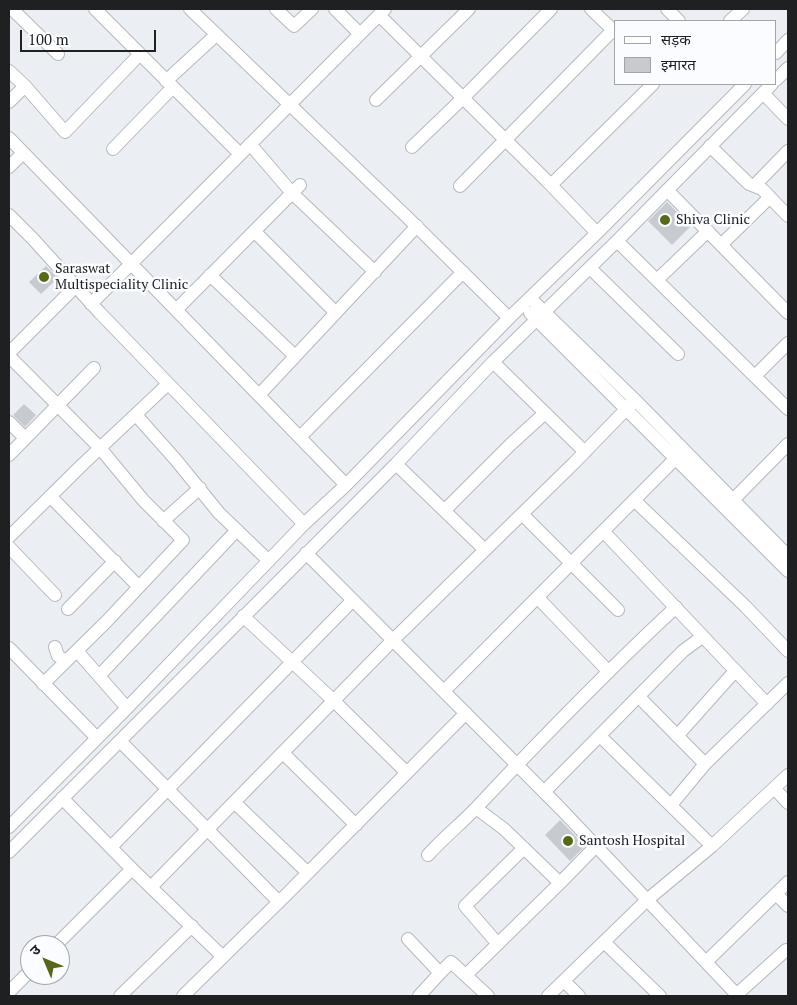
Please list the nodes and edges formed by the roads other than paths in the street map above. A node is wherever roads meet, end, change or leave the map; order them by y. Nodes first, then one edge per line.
1 (12, 9) edge
2 (95, 9) edge
3 (190, 9) edge
4 (276, 9) edge
5 (312, 9) edge
6 (335, 9) edge
7 (469, 9) edge
8 (551, 9) edge
9 (591, 9) edge
10 (667, 9) edge
11 (382, 12) edge
12 (678, 20) edge
13 (614, 32) edge
14 (360, 34) junction
15 (216, 35) junction
16 (788, 40) edge
17 (777, 52) edge
18 (58, 54) dead end
19 (140, 54) junction
20 (421, 57) junction
21 (788, 68) edge
22 (9, 71) edge
23 (777, 79) edge
24 (170, 84) junction
25 (652, 85) edge
26 (744, 85) edge
27 (25, 86) junction
28 (768, 88) edge
29 (463, 98) junction
30 (376, 100) dead end
31 (9, 102) edge
32 (289, 105) junction
33 (788, 119) edge
34 (9, 138) edge
35 (506, 140) junction
36 (250, 144) junction
37 (710, 146) junction
38 (412, 147) dead end
39 (113, 149) dead end
40 (788, 151) edge
41 (22, 152) junction
42 (240, 154) junction
43 (9, 166) edge
44 (551, 185) junction
45 (460, 186) dead end
46 (754, 186) junction
47 (296, 189) junction
48 (667, 190) junction
49 (770, 197) junction
50 (9, 215) edge
51 (788, 216) edge
52 (417, 226) junction
53 (254, 231) junction
54 (708, 231) junction
55 (597, 233) junction
56 (618, 241) junction
57 (721, 245) junction
58 (131, 264) junction
59 (590, 268) junction
60 (375, 272) junction
61 (463, 272) junction
62 (210, 275) junction
63 (658, 279) junction
64 (76, 286) junction
65 (526, 302) junction
66 (92, 304) junction
67 (176, 310) junction
68 (336, 313) junction
69 (788, 313) edge
70 (540, 316) junction
71 (509, 318) junction
72 (788, 343) edge
73 (9, 354) edge
74 (678, 354) dead end
75 (295, 356) junction
76 (493, 362) junction
77 (94, 368) dead end
78 (756, 376) junction
79 (168, 384) junction
80 (259, 395) junction
81 (58, 405) junction
82 (631, 405) junction
83 (788, 409) edge
84 (544, 413) junction
85 (136, 414) junction
86 (9, 422) edge
87 (300, 437) junction
88 (26, 438) junction
89 (788, 444) edge
90 (100, 448) junction
91 (585, 452) junction
92 (680, 454) junction
93 (9, 455) edge
94 (396, 464) junction
95 (346, 485) junction
96 (200, 488) junction
97 (50, 496) junction
98 (634, 500) junction
99 (733, 500) junction
100 (445, 510) junction
101 (522, 514) junction
102 (163, 521) junction
103 (304, 524) junction
104 (237, 530) junction
105 (603, 531) junction
106 (9, 537) edge
107 (9, 546) edge
108 (485, 550) junction
109 (786, 550) edge
110 (306, 553) junction
111 (115, 561) junction
112 (269, 561) junction
113 (572, 563) junction
114 (788, 571) edge
115 (138, 586) junction
116 (55, 595) dead end
117 (538, 598) junction
118 (353, 600) junction
119 (676, 607) junction
120 (68, 609) dead end
121 (618, 610) dead end
122 (243, 616) junction
123 (702, 637) junction
124 (393, 640) junction
125 (9, 648) edge
126 (55, 648) dead end
127 (76, 651) junction
128 (788, 651) edge
129 (66, 661) junction
130 (291, 662) junction
131 (735, 671) junction
132 (609, 672) junction
133 (99, 676) junction
134 (788, 682) edge
135 (44, 684) junction
136 (444, 691) junction
137 (639, 697) junction
138 (334, 701) junction
139 (767, 704) junction
140 (127, 708) junction
141 (466, 713) junction
142 (600, 736) junction
143 (677, 736) junction
144 (96, 737) junction
145 (120, 741) junction
146 (283, 753) junction
147 (516, 764) junction
148 (705, 764) junction
149 (407, 773) junction
150 (788, 775) edge
151 (774, 788) junction
152 (167, 789) junction
153 (544, 792) junction
154 (62, 798) junction
155 (234, 802) junction
156 (788, 802) edge
157 (670, 805) junction
158 (476, 808) junction
159 (356, 825) junction
160 (9, 826) edge
161 (207, 830) junction
162 (596, 846) junction
163 (712, 846) junction
164 (111, 847) junction
165 (524, 848) junction
166 (9, 852) edge
167 (428, 856) dead end
168 (132, 868) junction
169 (308, 873) junction
170 (788, 882) edge
171 (560, 883) junction
172 (151, 886) junction
173 (776, 894) junction
174 (648, 900) junction
175 (279, 902) junction
176 (788, 906) edge
177 (192, 926) junction
178 (66, 935) edge
179 (408, 939) dead end
180 (604, 942) junction
181 (498, 944) junction
182 (786, 950) dead end
183 (223, 956) junction
184 (706, 962) junction
185 (440, 973) junction
186 (466, 975) junction
187 (20, 981) edge
188 (564, 981) junction
189 (9, 992) edge
190 (120, 996) edge
191 (183, 996) edge
192 (419, 996) edge
193 (488, 996) edge
194 (548, 996) edge
195 (579, 996) edge
196 (660, 996) edge
197 (737, 996) edge

1 - 18 street
2 - 19 street
3 - 15 street
4 - 5 street
6 - 14 street
7 - 20 street
8 - 29 street
9 - 13 street
10 - 12 street
11 - 14 street
11 - 20 street
13 - 35 street
14 - 32 street
15 - 24 street
15 - 32 street
16 - 17 street
19 - 24 street
19 - 27 street
20 - 29 street
20 - 30 street
21 - 23 street
22 - 27 street
24 - 39 street
24 - 42 street
25 - 44 street
26 - 55 street
27 - 31 street
28 - 33 street
28 - 37 street
29 - 35 street
29 - 38 street
32 - 36 street
32 - 52 street
34 - 41 street
35 - 44 street
35 - 45 street
36 - 42 street
36 - 47 street
37 - 46 street
37 - 48 street
40 - 46 street
41 - 43 street
41 - 58 street
42 - 58 street
44 - 55 street
46 - 49 street
47 - 53 street
47 - 60 street
48 - 54 street
48 - 56 street
49 - 51 street
49 - 57 street
50 - 64 street
52 - 60 street
52 - 61 street
53 - 62 street
53 - 68 street
54 - 57 street
54 - 63 street
55 - 65 street
56 - 59 street
56 - 63 street
57 - 69 street
58 - 66 street
58 - 67 street
59 - 70 street
59 - 74 street
60 - 68 street
61 - 71 street
61 - 87 street
62 - 67 street
62 - 75 street
63 - 78 street
64 - 66 street
64 - 73 street
65 - 70 street
65 - 71 street
66 - 79 street
67 - 80 street
68 - 75 street
70 - 76 street
70 - 82 street
71 - 95 street
72 - 78 street
73 - 81 street
75 - 80 street
76 - 84 street
76 - 94 street
77 - 81 street
78 - 83 street
79 - 85 street
79 - 103 street
80 - 87 street
81 - 88 street
81 - 90 street
82 - 91 street
82 - 92 street
84 - 91 street
84 - 100 street
85 - 90 street
85 - 96 street
86 - 88 street
87 - 95 street
88 - 93 street
89 - 99 street
90 - 97 street
90 - 102 street
91 - 101 street
92 - 98 street
92 - 99 street
92 - 114 street
94 - 100 street
94 - 110 street
95 - 103 street
96 - 102 street
96 - 104 street
97 - 106 street
97 - 111 street
98 - 105 street
98 - 128 street
99 - 109 street
100 - 108 street
101 - 108 street
101 - 113 street
102 - 115 street
103 - 112 street
104 - 112 street
104 - 133 street
105 - 113 street
105 - 119 street
107 - 116 street
108 - 124 street
110 - 118 street
110 - 122 street
111 - 115 street
111 - 120 street
112 - 140 street
113 - 117 street
113 - 121 street
115 - 127 street
117 - 132 street
117 - 136 street
118 - 124 street
118 - 130 street
119 - 123 street
119 - 132 street
122 - 130 street
122 - 145 street
123 - 131 street
123 - 137 street
124 - 136 street
124 - 138 street
125 - 135 street
126 - 129 street
127 - 129 street
127 - 133 street
129 - 135 street
130 - 138 street
130 - 152 street
131 - 139 street
131 - 143 street
132 - 147 street
133 - 140 street
134 - 139 street
135 - 144 street
136 - 141 street
137 - 142 street
137 - 143 street
138 - 146 street
138 - 149 street
139 - 148 street
140 - 144 street
141 - 147 street
141 - 149 street
142 - 153 street
142 - 157 street
143 - 148 street
144 - 160 street
145 - 152 street
145 - 154 street
146 - 155 street
146 - 159 street
147 - 153 street
147 - 158 street
148 - 157 street
149 - 159 street
150 - 151 street
151 - 156 street
151 - 163 street
152 - 161 street
152 - 164 street
153 - 162 street
154 - 164 street
154 - 166 street
155 - 161 street
155 - 169 street
157 - 163 street
158 - 165 street
158 - 167 street
159 - 169 street
161 - 172 street
161 - 175 street
162 - 171 street
162 - 174 street
163 - 174 street
164 - 168 street
165 - 171 street
165 - 181 street
168 - 172 street
168 - 178 street
169 - 175 street
170 - 173 street
171 - 181 street
172 - 177 street
173 - 176 street
173 - 184 street
174 - 180 street
174 - 184 street
175 - 183 street
177 - 183 street
177 - 190 street
179 - 185 street
180 - 188 street
180 - 196 street
181 - 186 street
182 - 197 street
183 - 191 street
184 - 197 street
185 - 186 street
185 - 192 street
186 - 193 street
187 - 189 street
188 - 194 street
188 - 195 street

